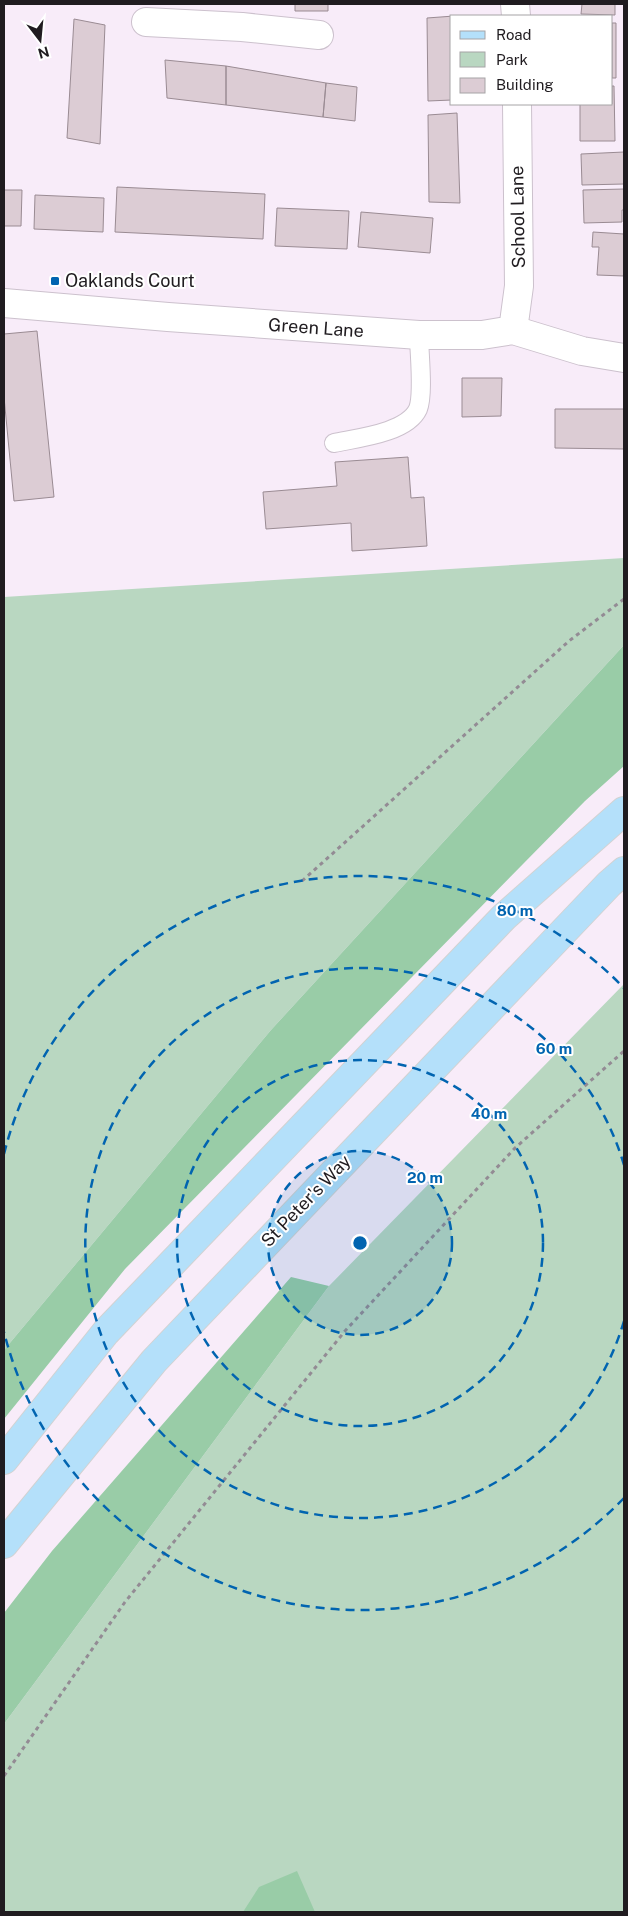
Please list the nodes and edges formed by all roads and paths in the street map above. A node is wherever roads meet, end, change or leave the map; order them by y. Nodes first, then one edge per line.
1 (242, 15) edge
2 (146, 22) dead end
3 (319, 35) dead end
4 (517, 105) edge
5 (4, 303) edge
6 (513, 330) junction
7 (419, 335) junction
8 (624, 358) edge
9 (334, 443) dead end
10 (624, 599) edge
11 (624, 810) edge
12 (624, 871) edge
13 (302, 881) dead end
14 (624, 1051) edge
15 (4, 1460) edge
16 (4, 1544) edge
17 (4, 1776) edge

1 - 2 street
1 - 3 street
4 - 6 street, School Lane
5 - 7 street, Green Lane
6 - 7 street, Green Lane
6 - 8 street, Green Lane
7 - 9 lane
10 - 13 path
11 - 15 main road
12 - 16 main road, St Peter's Way
14 - 17 path

